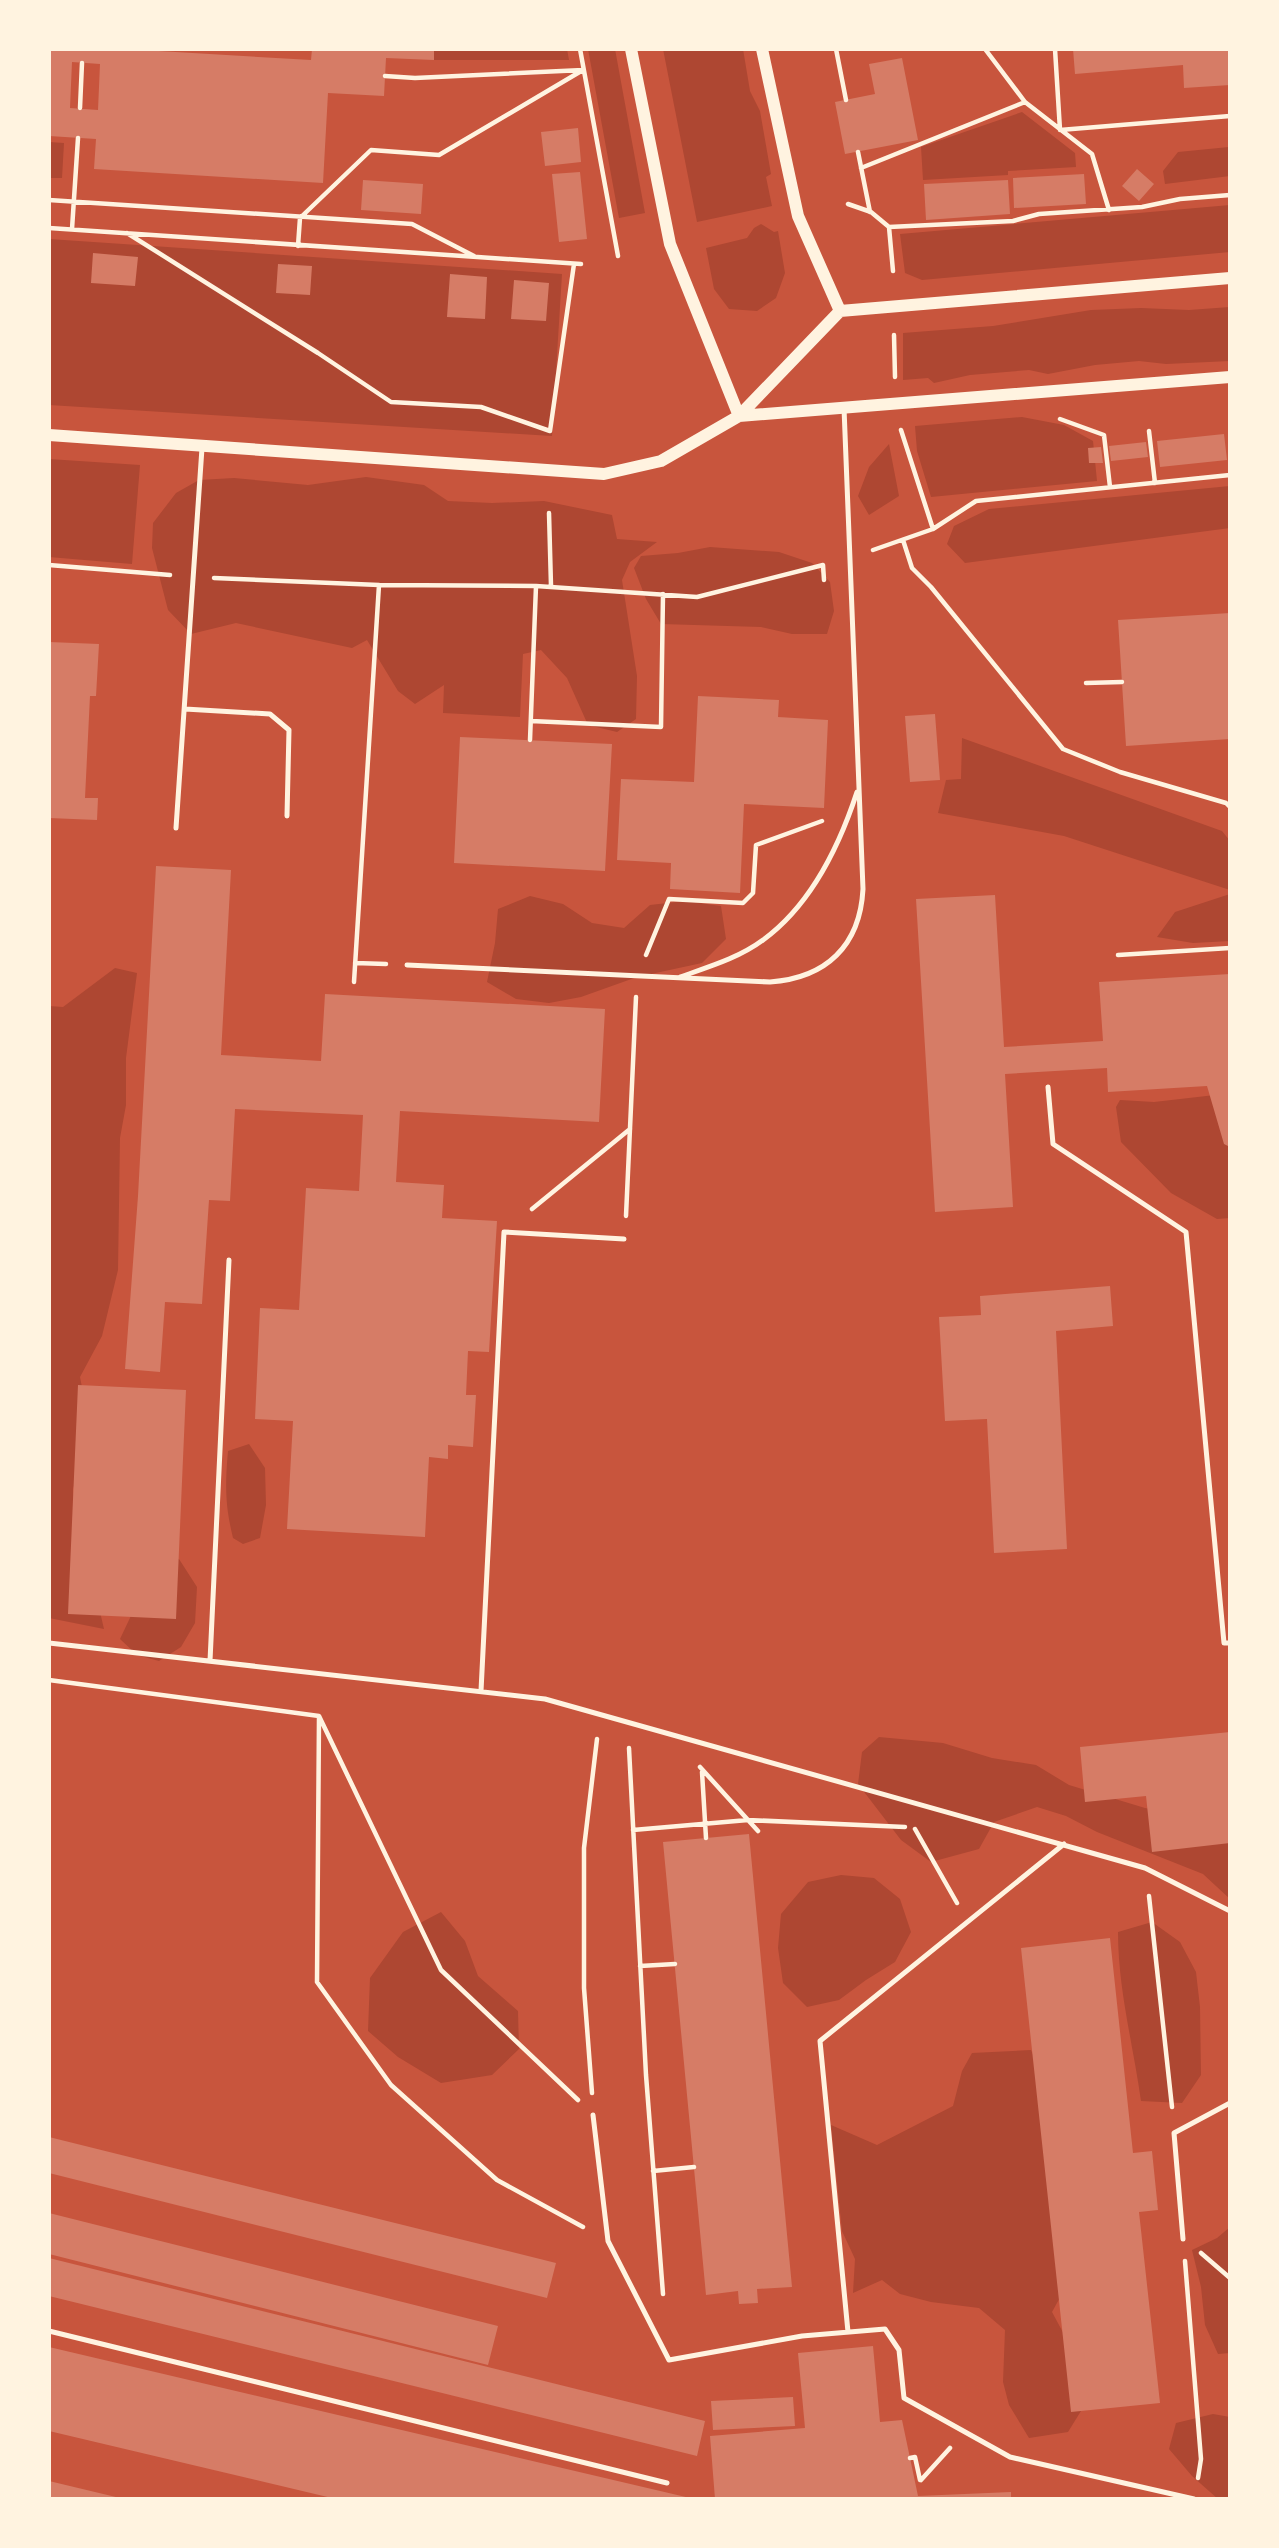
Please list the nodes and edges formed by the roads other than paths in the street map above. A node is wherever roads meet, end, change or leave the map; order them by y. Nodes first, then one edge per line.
1 (631, 49) edge
2 (762, 49) edge
3 (1230, 278) edge
4 (840, 311) junction
5 (1230, 377) edge
6 (844, 408) junction
7 (739, 416) junction
8 (49, 435) edge
9 (202, 445) junction
10 (185, 709) junction
11 (859, 786) junction
12 (287, 816) dead end
13 (176, 828) dead end
14 (407, 965) road end
15 (676, 979) junction
16 (1048, 1087) dead end
17 (624, 1239) road end
18 (229, 1260) dead end
19 (49, 1643) edge
20 (1230, 1643) edge
21 (210, 1661) junction
22 (481, 1692) junction
23 (1064, 1844) junction
24 (1230, 1911) edge
25 (1230, 2103) edge
26 (593, 2115) road end
27 (1184, 2239) road end
28 (49, 2331) edge
29 (848, 2332) junction
30 (667, 2483) dead end
31 (1194, 2499) edge

1 - 7 street
2 - 4 street
3 - 4 street
4 - 7 street
5 - 6 street
6 - 7 street
6 - 11 lane
7 - 9 street
8 - 9 street
9 - 10 lane
10 - 12 lane
10 - 13 lane
11 - 15 lane
11 - 15 lane
14 - 15 lane
16 - 20 lane
17 - 22 lane
18 - 21 lane
19 - 21 lane
21 - 22 lane
22 - 23 lane
23 - 24 lane
23 - 29 lane
25 - 27 lane
26 - 29 lane
28 - 30 lane
29 - 31 lane

